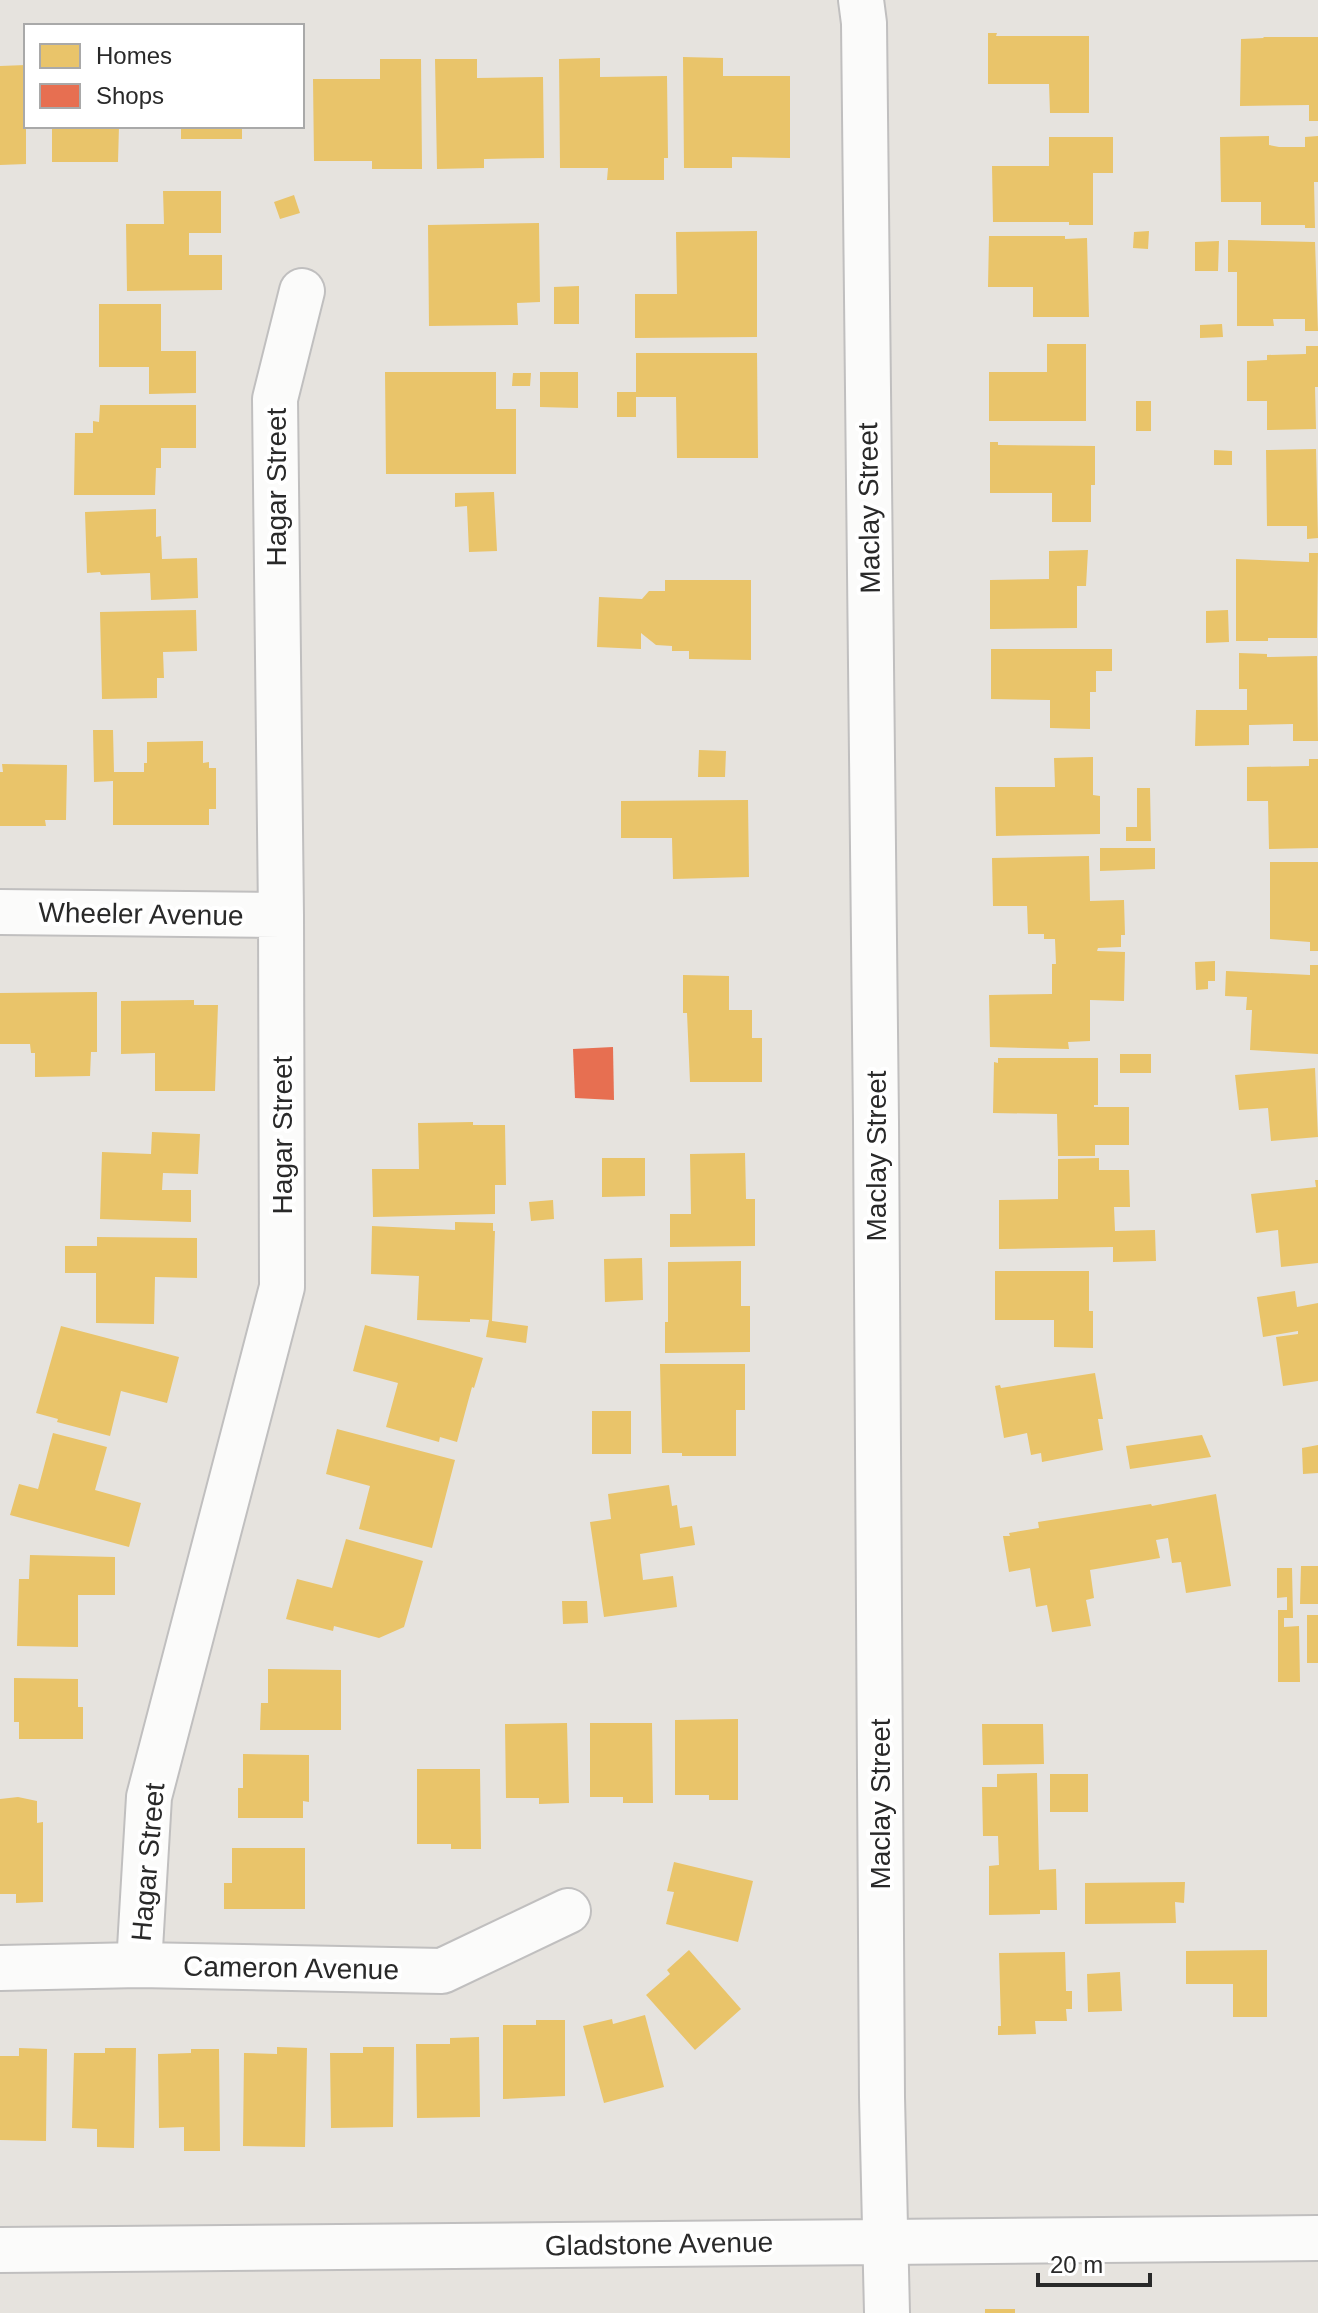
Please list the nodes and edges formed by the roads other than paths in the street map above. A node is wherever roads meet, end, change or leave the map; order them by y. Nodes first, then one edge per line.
1 (861, 0) edge
2 (302, 291) dead end
3 (0, 912) edge
4 (281, 915) junction
5 (568, 1911) dead end
6 (139, 1965) junction
7 (0, 1968) edge
8 (1318, 2238) edge
9 (885, 2242) junction
10 (0, 2250) edge
11 (887, 2313) edge

1 - 9 street, Maclay Street
2 - 4 street, Hagar Street
3 - 4 street, Wheeler Avenue
4 - 6 street, Hagar Street
5 - 6 street, Cameron Avenue
6 - 7 street, Cameron Avenue
8 - 9 street, Gladstone Avenue
9 - 10 street, Gladstone Avenue
9 - 11 street, Maclay Street

